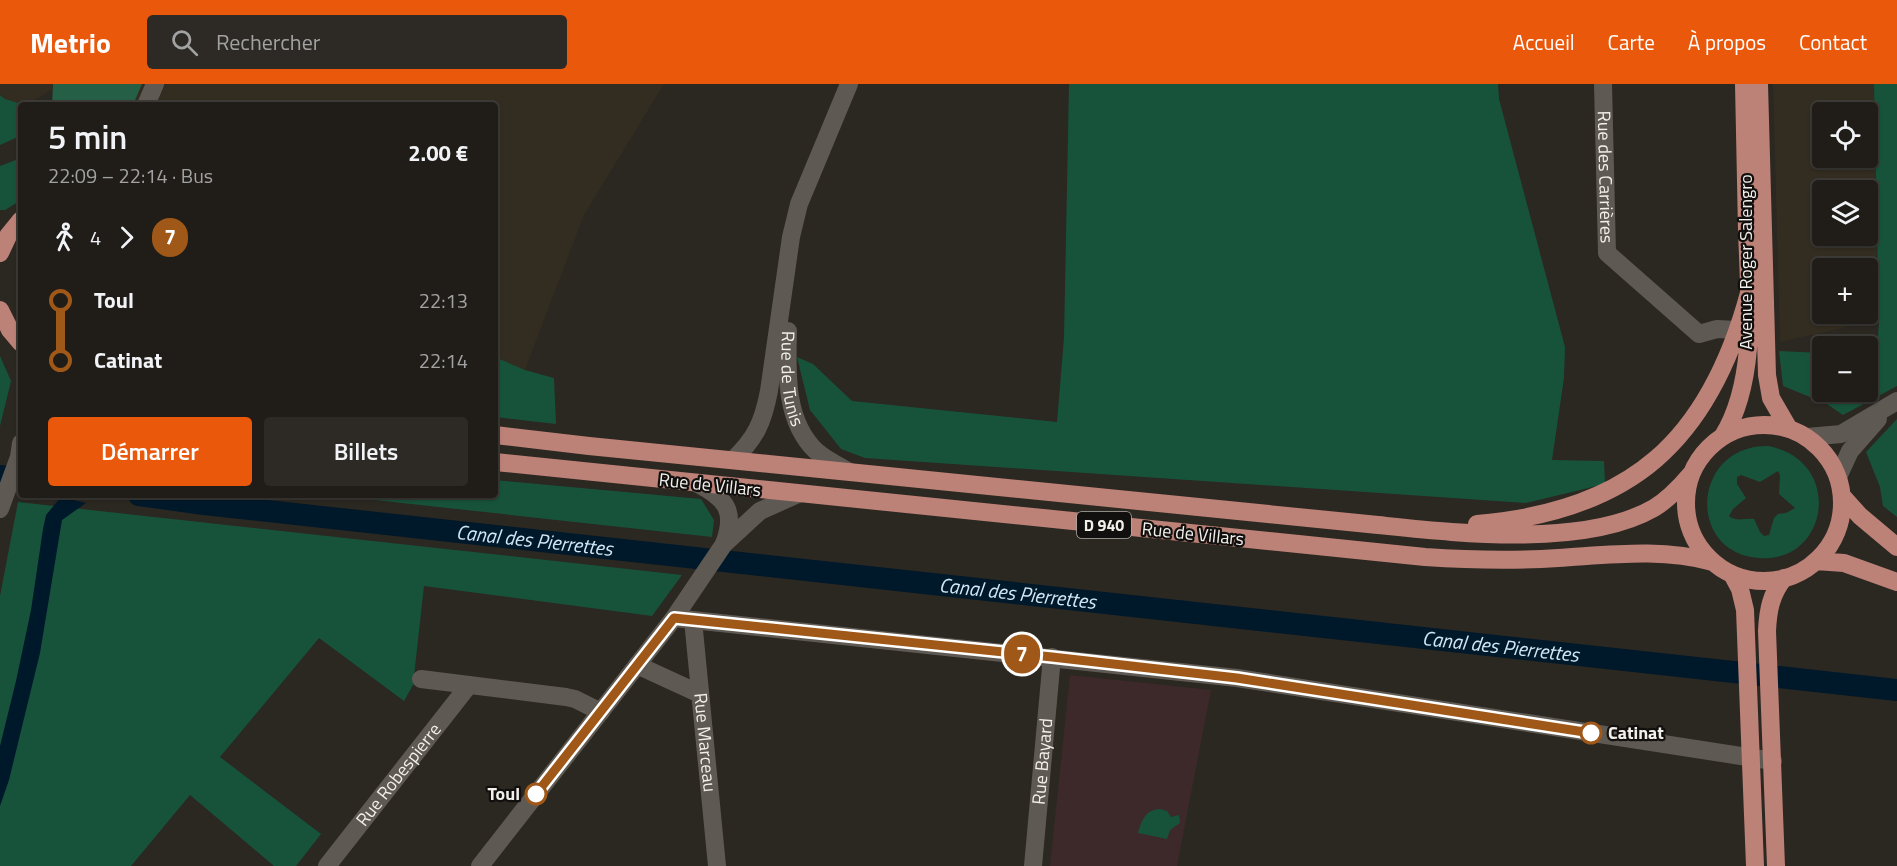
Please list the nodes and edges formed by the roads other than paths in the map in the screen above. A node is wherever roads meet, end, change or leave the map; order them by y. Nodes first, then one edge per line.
1 (155, 84) edge
2 (849, 84) edge
3 (1603, 84) edge
4 (1744, 84) edge
5 (1759, 84) edge
6 (148, 102) edge
7 (12, 226) edge
8 (0, 253) edge
9 (788, 263) junction
10 (1749, 292) junction
11 (0, 310) edge
12 (1738, 330) junction
13 (18, 339) edge
14 (1894, 403) edge
15 (1789, 429) junction
16 (498, 435) edge
17 (1723, 436) junction
18 (1807, 437) junction
19 (18, 457) edge
20 (733, 460) junction
21 (498, 462) edge
22 (848, 471) junction
23 (1691, 474) junction
24 (1838, 477) junction
25 (698, 484) junction
26 (798, 494) junction
27 (1842, 496) junction
28 (1, 507) edge
29 (1419, 529) junction
30 (724, 544) junction
31 (1897, 547) edge
32 (1816, 561) junction
33 (1713, 562) junction
34 (1732, 574) junction
35 (1784, 578) junction
36 (1897, 582) edge
37 (683, 619) junction
38 (1052, 657) junction
39 (637, 665) junction
40 (421, 680) dead end
41 (469, 685) junction
42 (700, 694) junction
43 (601, 712) junction
44 (1752, 758) junction
45 (1773, 761) junction
46 (327, 866) edge
47 (480, 866) edge
48 (717, 866) edge
49 (1033, 866) edge
50 (1755, 866) edge
51 (1776, 866) edge

1 - 6 street
2 - 9 street, Rue de Tunis
3 - 12 street, Rue des Carrières
4 - 10 main road, Avenue Roger Salengro
5 - 15 main road, Avenue Roger Salengro
7 - 8 main road
9 - 20 street, Rue de Tunis
9 - 22 street, Rue de Tunis
10 - 12 main road
10 - 17 main road, Avenue Roger Salengro
11 - 13 main road
12 - 29 main road
14 - 18 street
14 - 24 street
15 - 17 main road
15 - 18 main road
16 - 20 main road, Rue de Villars / D 940
17 - 23 main road
18 - 24 main road
19 - 28 street
20 - 22 main road, Rue de Villars / D 940
21 - 25 main road, Rue de Villars / D 940
22 - 29 main road, Rue de Villars / D 940
23 - 29 main road, Rue de Villars / D 940
23 - 33 main road
24 - 27 main road
25 - 26 main road, Rue de Villars / D 940
25 - 30 street
26 - 30 street
26 - 33 main road, Rue de Villars / D 940
27 - 31 main road
27 - 32 main road
30 - 37 street
32 - 35 main road
32 - 36 main road
33 - 34 main road
34 - 35 main road
34 - 44 main road
35 - 45 main road
37 - 38 street
37 - 39 street
37 - 42 street, Rue Marceau
38 - 44 street
38 - 49 street, Rue Bayard
39 - 42 street
39 - 43 street
40 - 41 street
41 - 43 street
41 - 46 street, Rue Robespierre
42 - 48 street, Rue Marceau
43 - 47 street
44 - 45 street
44 - 50 main road
45 - 51 main road

